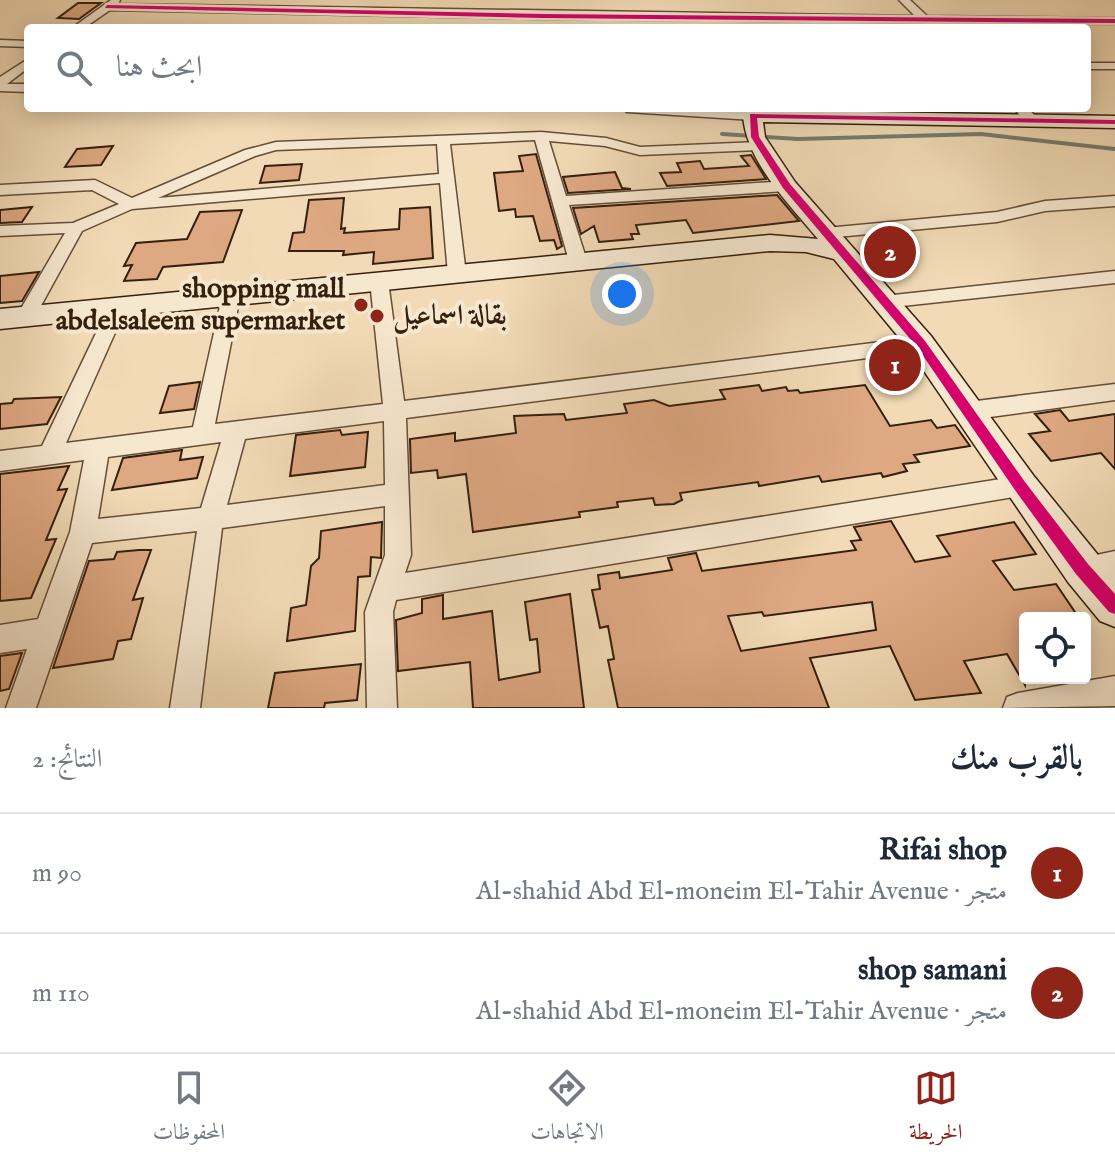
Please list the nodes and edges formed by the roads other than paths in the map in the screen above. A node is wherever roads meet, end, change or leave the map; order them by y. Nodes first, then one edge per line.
1 (117, 0) edge
2 (371, 0) edge
3 (546, 0) edge
4 (904, 0) edge
5 (107, 7) junction
6 (361, 12) junction
7 (740, 12) junction
8 (543, 16) junction
9 (923, 19) junction
10 (1115, 21) edge
11 (83, 24) edge
12 (351, 24) edge
13 (540, 24) edge
14 (745, 24) edge
15 (929, 24) edge
16 (0, 43) edge
17 (24, 44) edge
18 (24, 65) edge
19 (1091, 66) edge
20 (1115, 66) edge
21 (0, 85) edge
22 (24, 88) edge
23 (703, 112) edge
24 (784, 112) edge
25 (1027, 115) edge
26 (753, 116) junction
27 (1115, 122) edge
28 (541, 136) junction
29 (443, 138) junction
30 (759, 146) junction
31 (449, 178) junction
32 (786, 186) junction
33 (0, 190) edge
34 (561, 201) junction
35 (1115, 201) edge
36 (133, 205) junction
37 (76, 228) junction
38 (0, 231) edge
39 (828, 235) junction
40 (770, 243) junction
41 (578, 261) junction
42 (457, 274) junction
43 (1115, 277) edge
44 (379, 281) junction
45 (231, 297) junction
46 (884, 302) junction
47 (117, 308) junction
48 (12, 318) edge
49 (921, 344) junction
50 (1115, 392) edge
51 (968, 411) junction
52 (395, 413) junction
53 (235, 433) junction
54 (202, 436) junction
55 (98, 449) junction
56 (49, 455) junction
57 (0, 461) edge
58 (1020, 486) junction
59 (395, 494) junction
60 (211, 517) junction
61 (83, 532) junction
62 (1115, 564) edge
63 (1082, 569) junction
64 (386, 589) junction
65 (1115, 606) edge
66 (47, 632) junction
67 (0, 639) edge
68 (1115, 691) edge
69 (21, 708) edge
70 (185, 708) edge
71 (382, 708) edge
72 (1018, 708) edge

1 - 5 street
2 - 6 street
3 - 8 street
4 - 9 street
5 - 6 street
5 - 11 street
6 - 8 street
6 - 12 street
7 - 8 street
7 - 9 street
7 - 14 street
8 - 13 street
9 - 10 street
9 - 15 street
16 - 17 street
18 - 21 street
19 - 20 street
21 - 22 street
23 - 26 street
24 - 25 street
24 - 26 street
25 - 27 street
26 - 30 street
28 - 29 street
28 - 30 street
28 - 34 street
29 - 31 street
29 - 36 street
30 - 32 street
31 - 36 street
31 - 42 street
32 - 34 street
32 - 39 street
33 - 36 street
34 - 41 street
35 - 39 street
36 - 37 street
37 - 38 street
37 - 48 street
39 - 40 street
39 - 40 street
39 - 46 street
40 - 41 street
41 - 42 street
42 - 44 street
43 - 46 street
44 - 45 street
44 - 52 street
45 - 47 street
45 - 54 street
46 - 49 street
47 - 48 street
47 - 56 street
49 - 51 street
49 - 52 street
50 - 51 street
51 - 58 street
52 - 53 street
52 - 59 street
53 - 54 street
53 - 60 street
54 - 55 street
55 - 56 street
55 - 61 street
56 - 57 street
58 - 63 street
58 - 64 street
59 - 60 street
59 - 64 street
60 - 61 street
60 - 70 street
61 - 66 street
62 - 63 street
63 - 65 street
64 - 71 street
66 - 67 street
66 - 69 street
68 - 72 street

